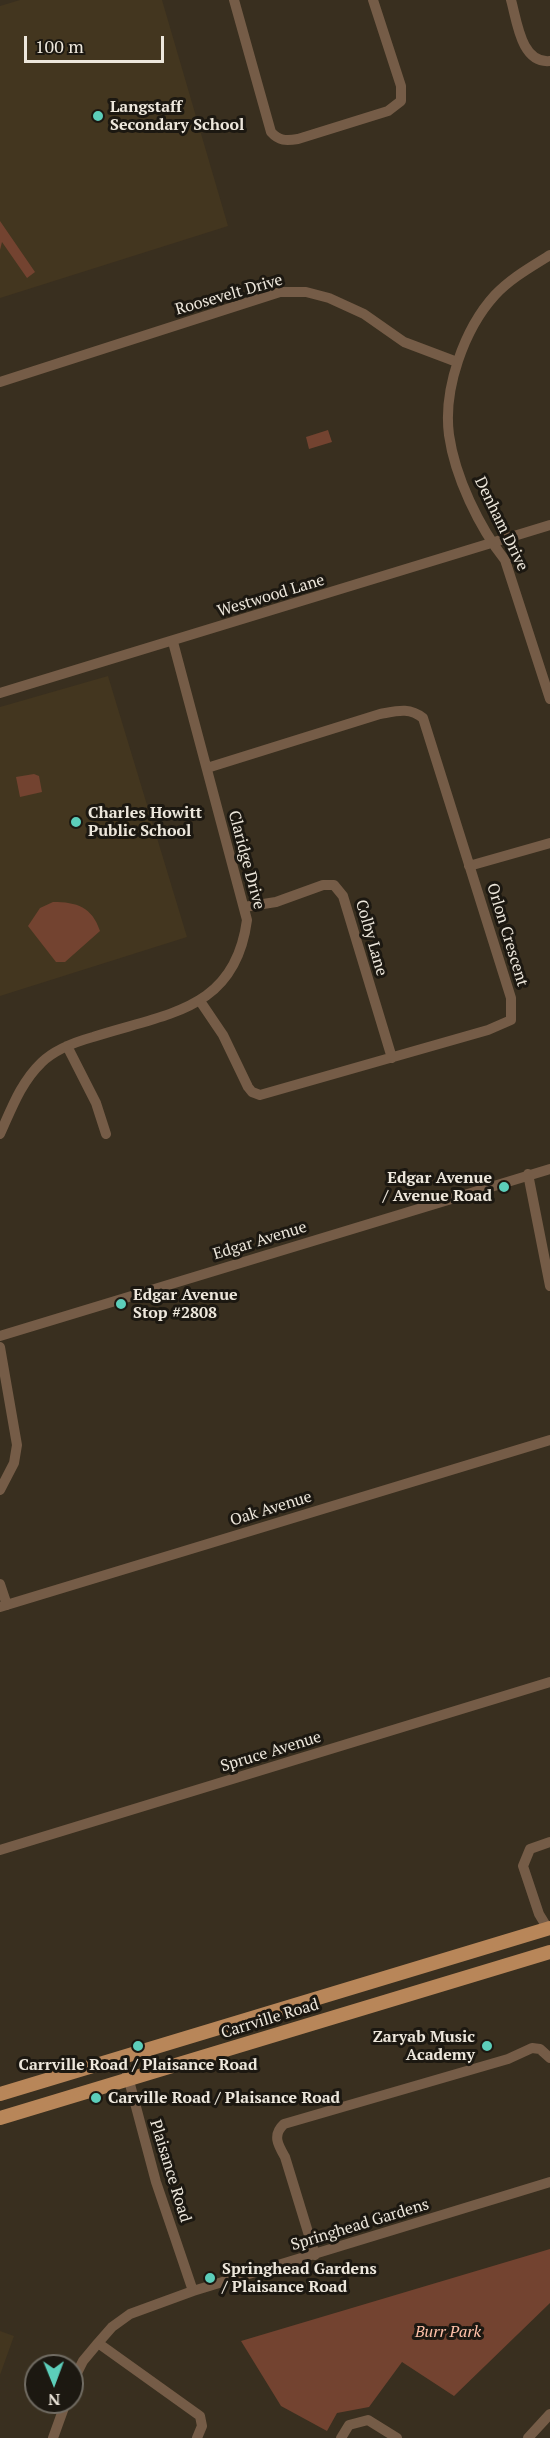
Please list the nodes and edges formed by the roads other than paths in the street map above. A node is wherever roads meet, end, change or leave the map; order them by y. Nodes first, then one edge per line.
1 (234, 0) edge
2 (373, 0) edge
3 (511, 0) edge
4 (550, 61) edge
5 (550, 255) edge
6 (457, 362) junction
7 (0, 382) edge
8 (550, 525) edge
9 (492, 543) junction
10 (173, 642) junction
11 (0, 693) edge
12 (550, 699) edge
13 (207, 768) junction
14 (550, 843) edge
15 (469, 866) junction
16 (244, 907) junction
17 (200, 1001) junction
18 (67, 1046) junction
19 (392, 1058) junction
20 (0, 1134) edge
21 (106, 1134) dead end
22 (550, 1169) edge
23 (528, 1174) junction
24 (550, 1286) edge
25 (0, 1336) edge
26 (0, 1347) edge
27 (550, 1440) edge
28 (0, 1490) edge
29 (0, 1584) edge
30 (3, 1606) edge
31 (550, 1682) edge
32 (550, 1842) edge
33 (0, 1850) edge
34 (549, 1928) edge
35 (550, 1952) edge
36 (445, 1959) junction
37 (453, 1980) junction
38 (123, 2058) junction
39 (550, 2058) edge
40 (129, 2079) junction
41 (0, 2094) edge
42 (0, 2118) edge
43 (550, 2182) edge
44 (315, 2255) junction
45 (193, 2292) junction
46 (98, 2343) junction
47 (84, 2360) edge
48 (62, 2414) edge
49 (550, 2414) edge
50 (53, 2438) edge
51 (197, 2438) edge
52 (341, 2438) edge
53 (398, 2438) edge
54 (528, 2438) edge

1 - 2 street
3 - 4 street
5 - 6 street, Denham Drive
6 - 7 street, Roosevelt Drive
6 - 9 street, Denham Drive
8 - 9 street, Westwood Lane
9 - 10 street, Westwood Lane
9 - 12 street, Denham Drive
10 - 11 street, Westwood Lane
10 - 13 street, Claridge Drive
13 - 15 street, Orlon Crescent
13 - 16 street, Claridge Drive
14 - 15 street
15 - 19 street, Orlon Crescent
16 - 17 street, Claridge Drive
16 - 19 street, Colby Lane
17 - 18 street, Claridge Drive
17 - 19 street, Orlon Crescent
18 - 20 street, Claridge Drive
18 - 21 street
22 - 23 street
23 - 24 street
23 - 25 street, Edgar Avenue
26 - 28 street
27 - 30 street, Oak Avenue
29 - 30 street
31 - 33 street, Spruce Avenue
32 - 34 street
34 - 36 main road, Carrville Road
35 - 37 main road, Carrville Road
36 - 37 main road
36 - 38 main road, Carrville Road
37 - 40 main road, Carrville Road
38 - 40 street, Plaisance Road
38 - 41 main road, Carrville Road
39 - 44 street
40 - 42 main road, Carrville Road
40 - 45 street, Plaisance Road
43 - 44 street, Springhead Gardens
44 - 45 street, Springhead Gardens
45 - 46 street, Springhead Gardens
46 - 47 street, Springhead Gardens
46 - 51 street
48 - 50 street
49 - 54 street
52 - 53 street

